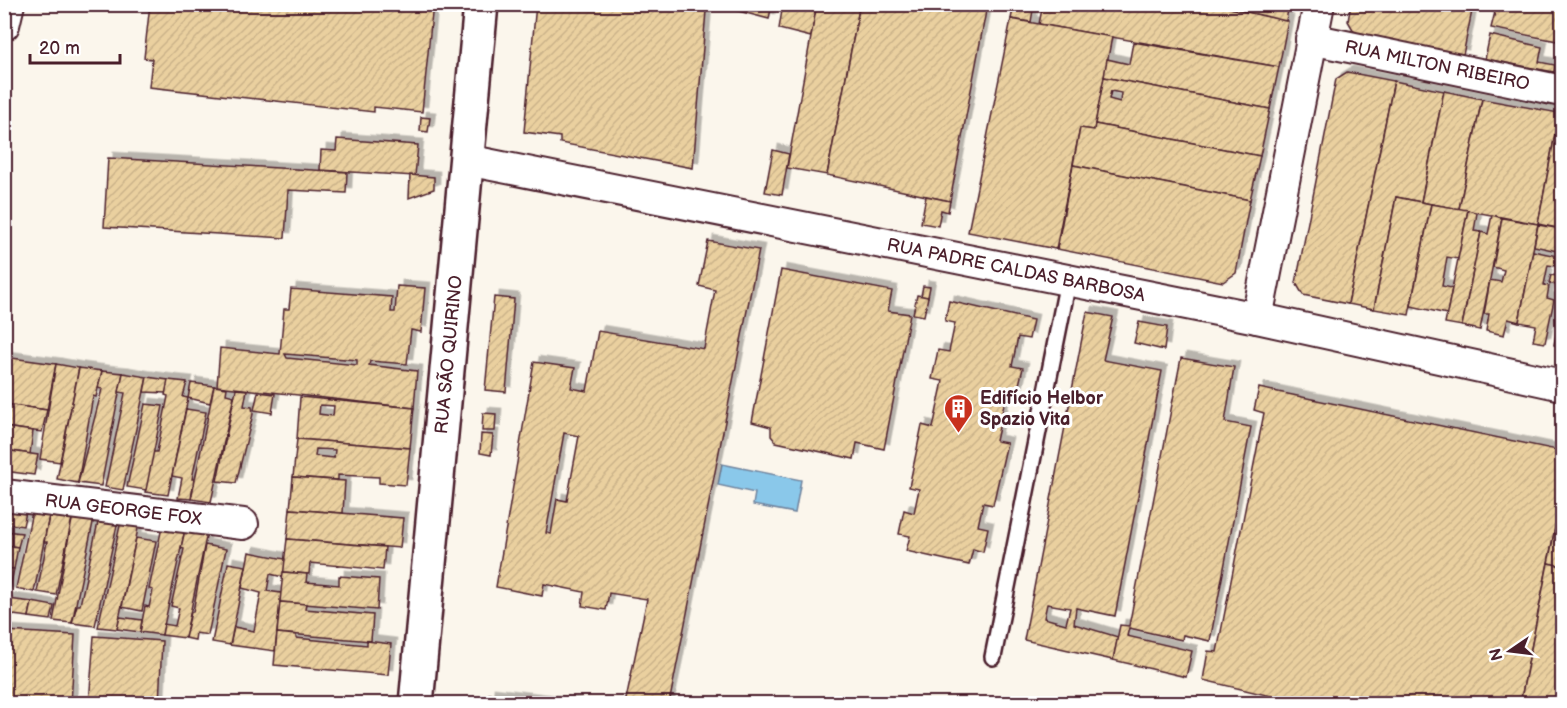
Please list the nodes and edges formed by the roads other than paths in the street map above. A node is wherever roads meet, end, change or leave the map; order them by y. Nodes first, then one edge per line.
1 (9, 4) edge
2 (482, 4) edge
3 (1319, 4) edge
4 (4, 25) edge
5 (1311, 39) junction
6 (1563, 91) edge
7 (467, 160) junction
8 (1068, 281) junction
9 (1257, 318) junction
10 (1563, 385) edge
11 (4, 495) edge
12 (243, 524) dead end
13 (993, 657) dead end
14 (416, 704) edge

1 - 4 street
2 - 7 street, RUA SÃO QUIRINO
3 - 5 street
5 - 6 street, RUA MILTON RIBEIRO
5 - 9 street
7 - 8 street, RUA PADRE CALDAS BARBOSA
7 - 14 street, RUA SÃO QUIRINO
8 - 9 street, RUA PADRE CALDAS BARBOSA
8 - 13 lane
9 - 10 street, RUA PADRE CALDAS BARBOSA
11 - 12 street, RUA GEORGE FOX

